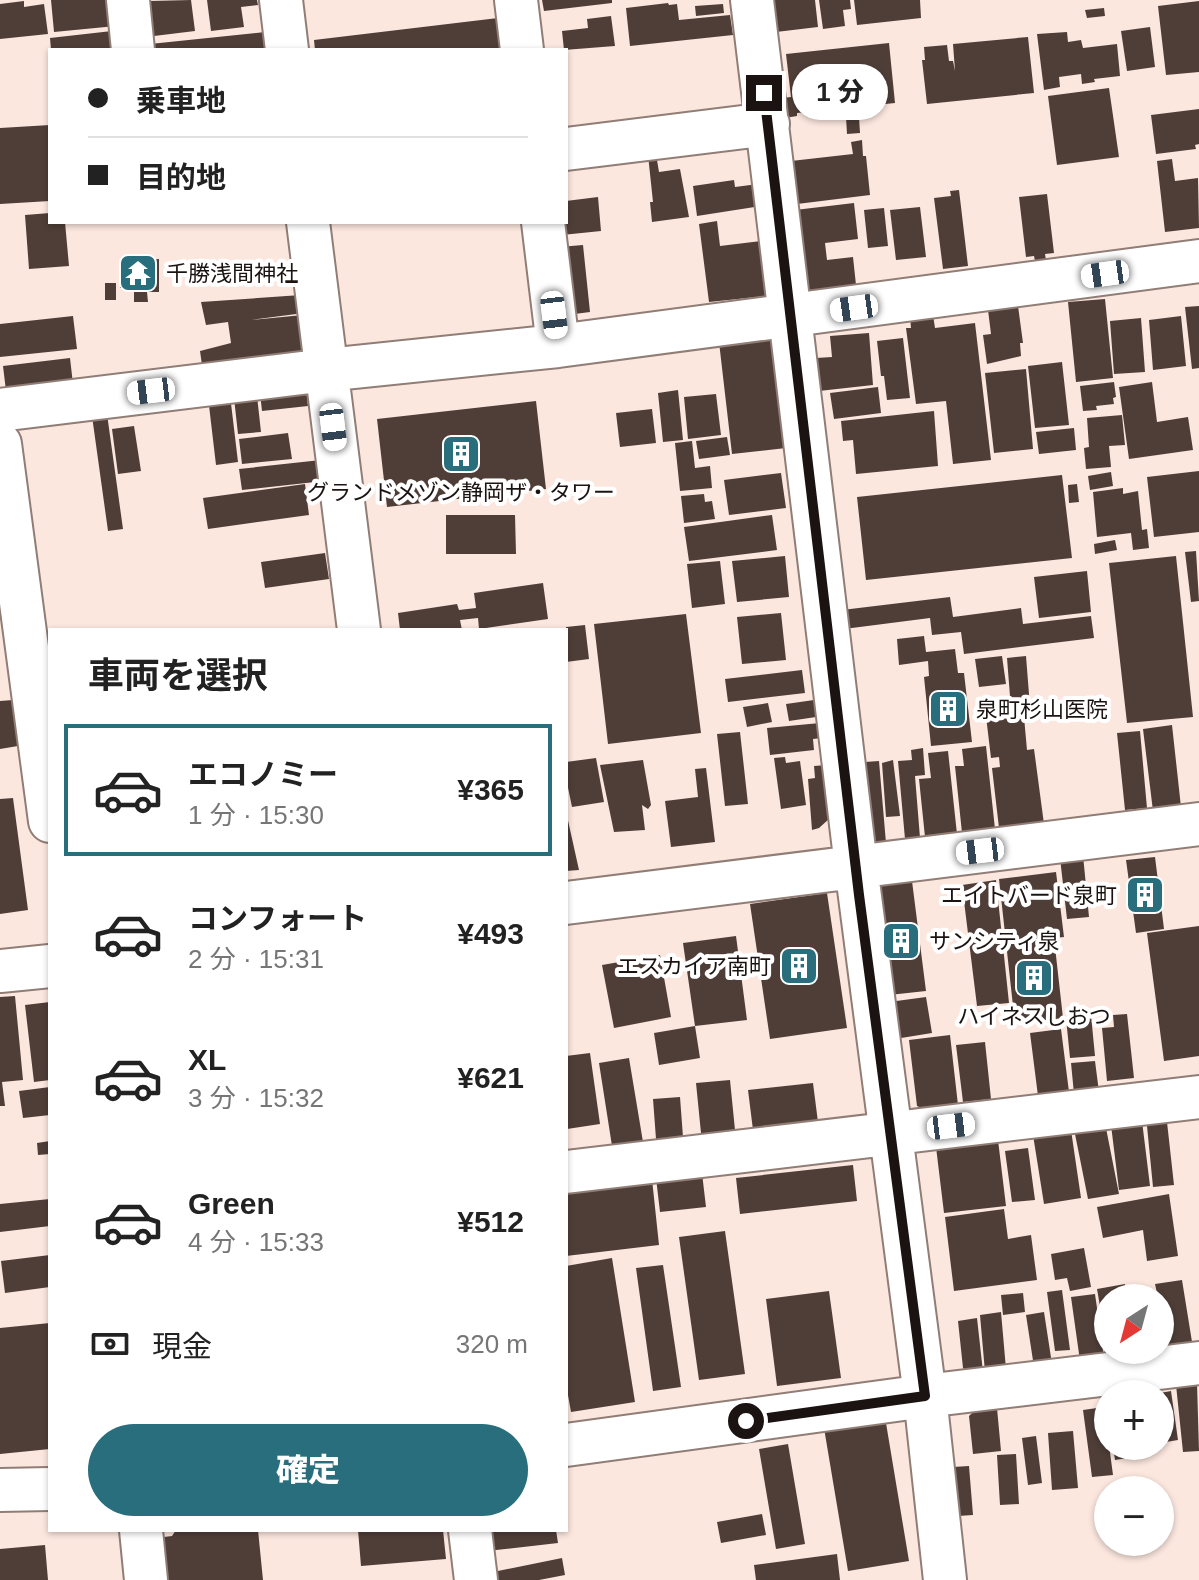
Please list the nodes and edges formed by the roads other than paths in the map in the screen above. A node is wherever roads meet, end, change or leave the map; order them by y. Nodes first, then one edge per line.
1 (128, 0) edge
2 (281, 0) edge
3 (516, 0) edge
4 (752, 0) edge
5 (133, 48) edge
6 (287, 48) edge
7 (522, 48) edge
8 (768, 124) junction
9 (568, 149) edge
10 (308, 224) edge
11 (543, 224) edge
12 (1199, 261) edge
13 (792, 317) junction
14 (558, 346) junction
15 (326, 370) junction
16 (0, 410) edge
17 (0, 444) edge
18 (359, 628) edge
19 (48, 806) edge
20 (1199, 824) edge
21 (856, 866) junction
22 (568, 903) edge
23 (48, 966) edge
24 (0, 971) edge
25 (1199, 1097) edge
26 (889, 1133) junction
27 (568, 1172) edge
28 (1199, 1363) edge
29 (925, 1396) junction
30 (568, 1445) edge
31 (48, 1489) edge
32 (0, 1490) edge
33 (141, 1532) edge
34 (470, 1532) edge
35 (146, 1580) edge
36 (476, 1580) edge
37 (945, 1580) edge

1 - 5 street
2 - 6 street
3 - 7 street
4 - 8 street
8 - 9 street
8 - 13 street
10 - 15 street
11 - 14 street
12 - 13 street
13 - 14 street
13 - 21 street
14 - 15 street
15 - 16 street
15 - 18 street
17 - 19 street
20 - 21 street
21 - 22 street
21 - 26 street
23 - 24 street
25 - 26 street
26 - 27 street
26 - 29 street
28 - 29 street
29 - 30 street
29 - 37 street
31 - 32 street
33 - 35 street
34 - 36 street

